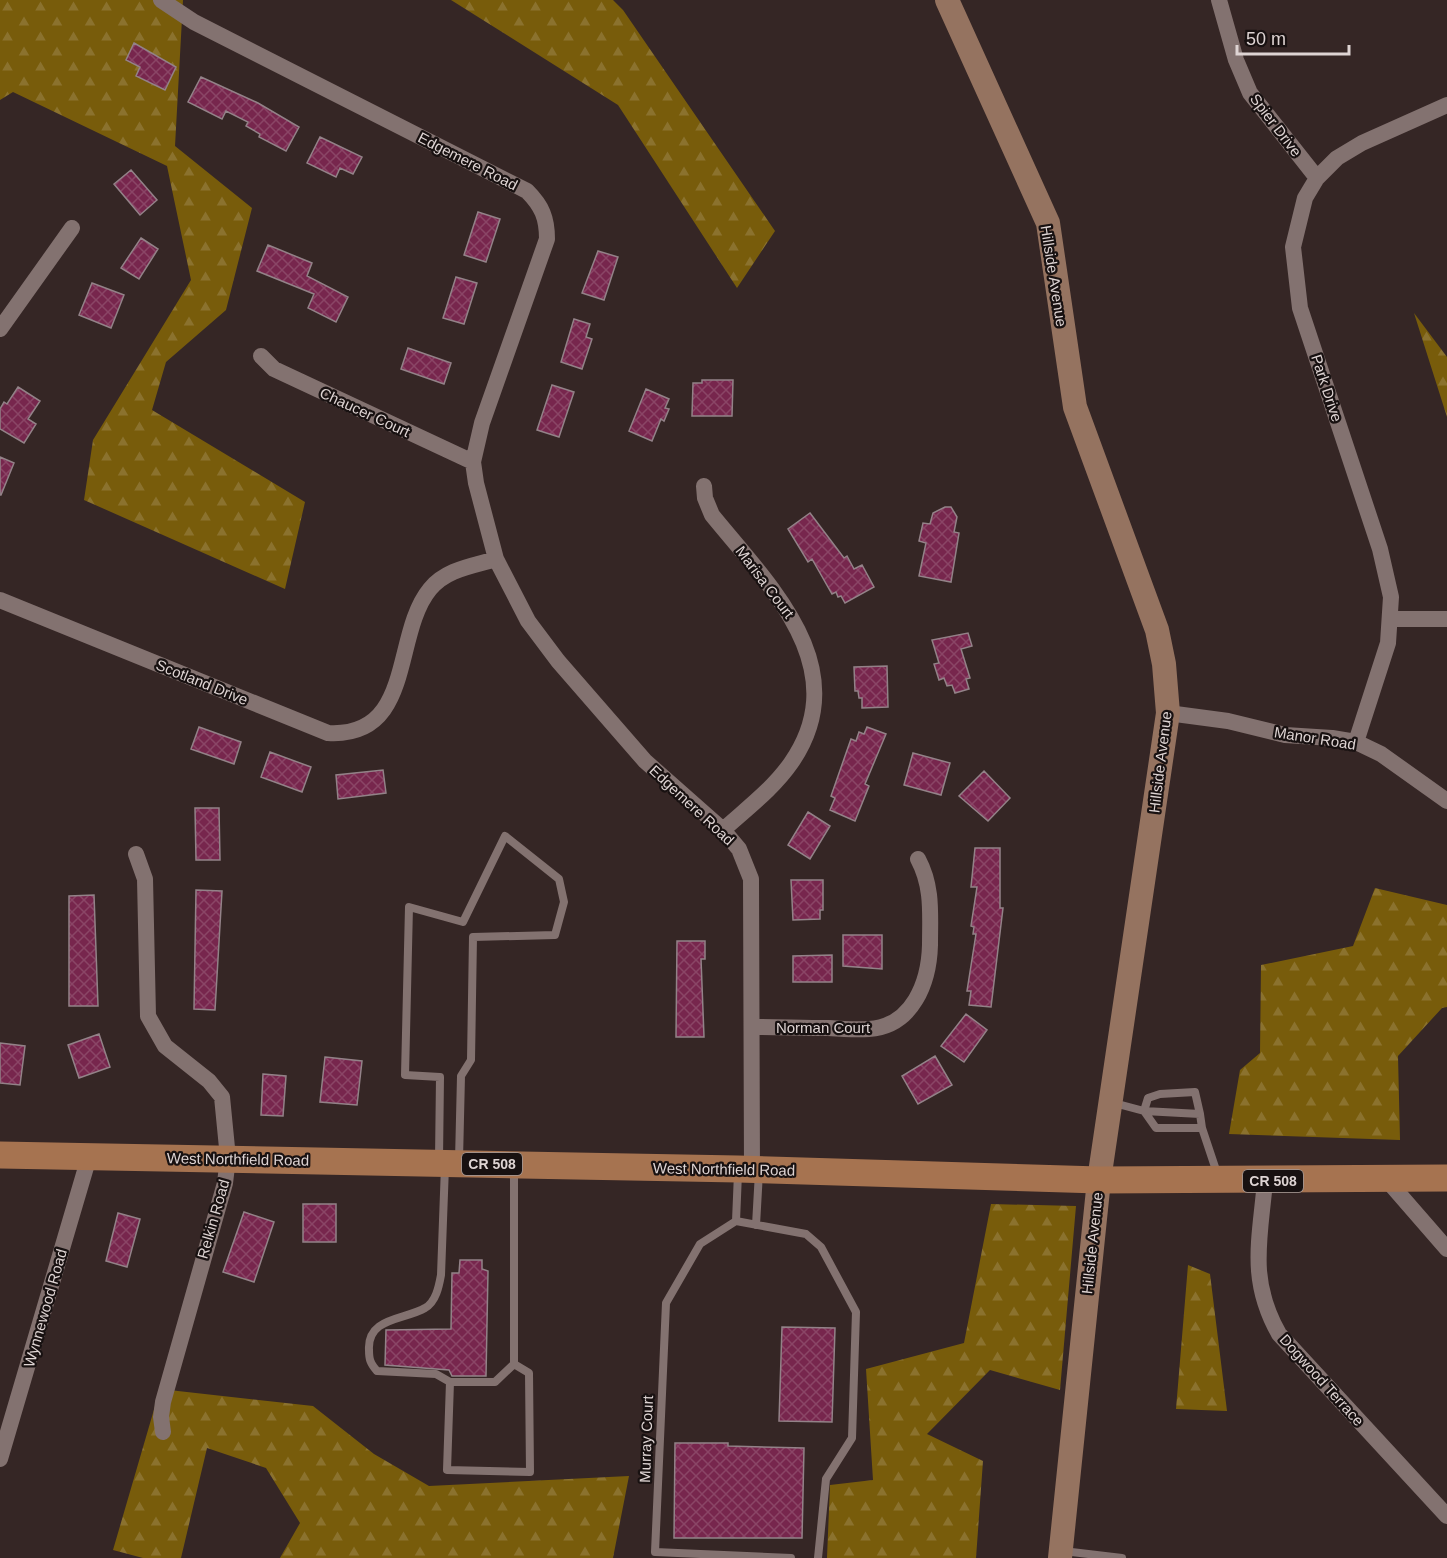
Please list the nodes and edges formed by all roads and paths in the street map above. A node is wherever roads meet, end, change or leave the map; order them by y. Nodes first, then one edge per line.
1 (161, 0) edge
2 (947, 0) edge
3 (1218, 0) edge
4 (1445, 111) edge
5 (1317, 178) junction
6 (72, 228) dead end
7 (0, 328) edge
8 (261, 356) dead end
9 (473, 462) junction
10 (704, 486) dead end
11 (496, 559) junction
12 (0, 600) edge
13 (1447, 619) edge
14 (1391, 620) junction
15 (1168, 713) junction
16 (1356, 742) junction
17 (1447, 801) edge
18 (723, 830) junction
19 (136, 854) dead end
20 (918, 859) dead end
21 (754, 1027) junction
22 (1111, 1102) junction
23 (1144, 1111) junction
24 (1200, 1114) junction
25 (1202, 1128) junction
26 (0, 1155) edge
27 (89, 1157) junction
28 (228, 1158) junction
29 (448, 1163) junction
30 (514, 1164) junction
31 (750, 1170) junction
32 (1447, 1178) edge
33 (1099, 1180) junction
34 (1219, 1180) junction
35 (1387, 1180) junction
36 (1265, 1181) junction
37 (736, 1221) junction
38 (756, 1225) junction
39 (1447, 1249) edge
40 (514, 1364) junction
41 (450, 1382) junction
42 (163, 1432) dead end
43 (0, 1459) edge
44 (1447, 1516) edge
45 (1060, 1554) edge
46 (791, 1558) edge
47 (818, 1558) edge
48 (1122, 1558) edge

1 - 9 street, Edgemere Road
2 - 15 street, Hillside Avenue
3 - 5 street, Spier Drive
4 - 5 street, Park Drive
5 - 14 street, Park Drive
6 - 7 street
8 - 9 street, Chaucer Court
9 - 11 street, Edgemere Road
10 - 18 street, Marisa Court
11 - 12 street, Scotland Drive
11 - 18 street, Edgemere Road
13 - 14 street
14 - 16 street, Park Drive
15 - 16 street, Manor Road
15 - 22 street, Hillside Avenue
16 - 17 street, Manor Road
18 - 21 street, Edgemere Road
19 - 28 street, Relkin Road
20 - 21 street, Norman Court
21 - 31 street, Edgemere Road
22 - 23 lane
22 - 33 street, Hillside Avenue
23 - 24 lane
23 - 24 lane
23 - 25 lane
24 - 25 lane
25 - 34 lane
26 - 27 main road, West Northfield Road / CR 508
27 - 28 main road, West Northfield Road / CR 508
27 - 43 street, Wynnewood Road
28 - 29 main road, West Northfield Road / CR 508
28 - 42 street, Relkin Road
29 - 29 lane
29 - 30 main road, West Northfield Road / CR 508
29 - 41 lane
30 - 31 main road, West Northfield Road / CR 508
30 - 40 lane
31 - 33 main road, West Northfield Road / CR 508
31 - 37 lane
31 - 38 lane
32 - 35 main road, West Northfield Road / CR 508
33 - 34 main road, West Northfield Road / CR 508
33 - 45 street, Hillside Avenue
34 - 36 main road, West Northfield Road / CR 508
35 - 36 main road, West Northfield Road / CR 508
35 - 39 street
36 - 44 street, Dogwood Terrace
37 - 38 lane
37 - 46 lane, Murray Court
38 - 47 lane
40 - 41 lane
40 - 41 lane
45 - 48 lane

